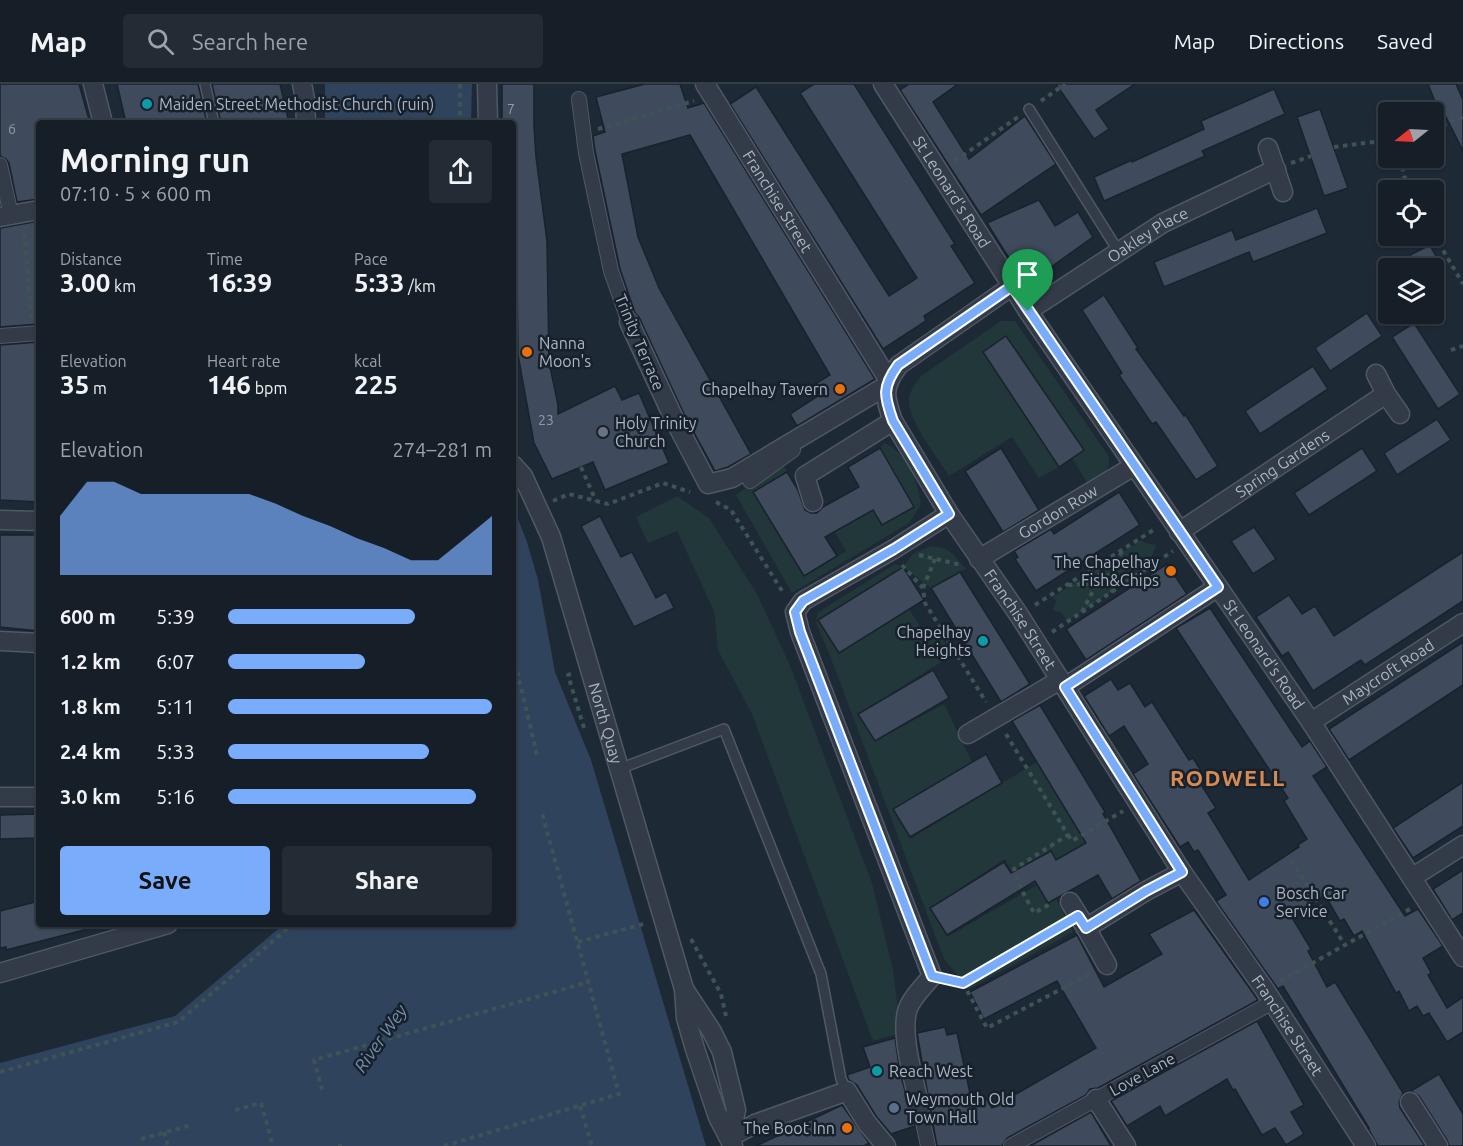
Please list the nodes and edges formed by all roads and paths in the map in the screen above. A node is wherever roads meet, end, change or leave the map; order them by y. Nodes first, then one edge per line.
1 (93, 84) edge
2 (205, 84) edge
3 (302, 84) edge
4 (460, 84) edge
5 (488, 84) edge
6 (1065, 84) edge
7 (885, 85) edge
8 (709, 90) edge
9 (579, 99) dead end
10 (1029, 109) junction
11 (1463, 117) edge
12 (103, 120) edge
13 (213, 120) edge
14 (306, 120) edge
15 (460, 120) edge
16 (488, 120) edge
17 (1444, 125) edge
18 (584, 133) junction
19 (1378, 141) edge
20 (1335, 147) dead end
21 (1268, 148) dead end
22 (0, 165) edge
23 (1276, 169) junction
24 (939, 172) junction
25 (1283, 192) dead end
26 (18, 214) edge
27 (1440, 246) edge
28 (1119, 252) junction
29 (1463, 285) edge
30 (1012, 286) junction
31 (1028, 311) junction
32 (629, 322) joint
33 (36, 333) edge
34 (0, 336) edge
35 (1463, 346) edge
36 (1451, 350) dead end
37 (1376, 374) dead end
38 (887, 382) junction
39 (1386, 394) junction
40 (1400, 414) dead end
41 (893, 421) junction
42 (1134, 466) junction
43 (581, 467) dead end
44 (516, 468) edge
45 (750, 481) dead end
46 (694, 494) dead end
47 (559, 498) dead end
48 (596, 501) junction
49 (715, 502) dead end
50 (813, 502) dead end
51 (949, 514) junction
52 (0, 520) edge
53 (36, 521) edge
54 (1178, 531) junction
55 (1122, 550) junction
56 (935, 559) dead end
57 (979, 559) junction
58 (1096, 567) junction
59 (1100, 574) junction
60 (1139, 574) junction
61 (1111, 576) junction
62 (1097, 583) junction
63 (777, 584) dead end
64 (1108, 584) junction
65 (1067, 585) junction
66 (1218, 587) junction
67 (923, 588) dead end
68 (1113, 592) junction
69 (1082, 613) junction
70 (1019, 615) junction
71 (1463, 623) edge
72 (0, 641) edge
73 (1036, 642) junction
74 (36, 643) edge
75 (516, 667) edge
76 (1063, 683) junction
77 (1311, 722) junction
78 (968, 734) dead end
79 (537, 755) dead end
80 (619, 769) junction
81 (0, 797) edge
82 (36, 797) edge
83 (1138, 802) junction
84 (542, 813) dead end
85 (1068, 835) dead end
86 (1463, 845) edge
87 (1292, 860) dead end
88 (1182, 872) junction
89 (1413, 877) junction
90 (1426, 899) junction
91 (1078, 915) junction
92 (638, 925) dead end
93 (158, 927) edge
94 (289, 927) edge
95 (578, 942) junction
96 (1345, 945) junction
97 (1462, 955) edge
98 (1107, 965) joint
99 (0, 973) edge
100 (932, 976) junction
101 (589, 982) junction
102 (963, 983) junction
103 (1269, 996) junction
104 (0, 1072) edge
105 (322, 1090) dead end
106 (847, 1091) junction
107 (1096, 1099) junction
108 (1410, 1102) dead end
109 (580, 1106) junction
110 (920, 1108) joint
111 (235, 1110) dead end
112 (188, 1126) dead end
113 (164, 1132) junction
114 (141, 1139) dead end
115 (731, 1142) edge
116 (168, 1146) edge
117 (273, 1146) edge
118 (444, 1146) edge
119 (592, 1146) edge
120 (886, 1146) edge
121 (928, 1146) edge
122 (1011, 1146) edge
123 (1126, 1146) edge
124 (1366, 1146) edge
125 (1438, 1146) edge

1 - 12 street
2 - 13 lane
3 - 14 street
4 - 15 path
5 - 16 street
6 - 10 path
7 - 24 street, St Leonard's Road
8 - 18 path
8 - 38 street, Franchise Street
9 - 18 street, Trinity Terrace
10 - 24 path
10 - 28 lane
11 - 17 path
18 - 32 street, Trinity Terrace
19 - 20 path
21 - 23 street
22 - 26 street
23 - 25 street
23 - 28 street, Oakley Place
24 - 30 street, St Leonard's Road
26 - 33 path
27 - 29 path
28 - 31 street, Oakley Place
30 - 31 street, St Leonard's Road
30 - 38 street
31 - 42 street, St Leonard's Road
32 - 38 street, Trinity Terrace
33 - 34 street
35 - 36 path
37 - 39 street
38 - 41 street, Franchise Street
38 - 45 street
39 - 40 street
39 - 54 street, Spring Gardens
41 - 50 street
41 - 51 street, Franchise Street
42 - 54 street, St Leonard's Road
42 - 57 street, Gordon Row
43 - 48 path
44 - 80 street, North Quay
46 - 48 path
47 - 48 path
49 - 63 path
51 - 57 street, Franchise Street
51 - 100 street
52 - 53 street
54 - 55 path
54 - 60 path
54 - 66 street, St Leonard's Road
55 - 58 path
55 - 61 path
56 - 67 path
57 - 70 street, Franchise Street
58 - 59 path
58 - 65 path
59 - 61 path
59 - 62 path
59 - 64 path
60 - 61 path
60 - 68 path
61 - 64 path
62 - 64 path
62 - 65 path
62 - 69 path
64 - 68 path
65 - 70 path
66 - 76 street
66 - 77 street, St Leonard's Road
68 - 69 path
69 - 73 path
70 - 73 street, Franchise Street
71 - 77 street, Maycroft Road
72 - 74 street
73 - 76 street, Franchise Street
75 - 79 path
76 - 78 street
76 - 83 street, Franchise Street
77 - 89 street, St Leonard's Road
80 - 106 lane
80 - 115 street, North Quay
81 - 82 street
83 - 85 path
83 - 88 street, Franchise Street
84 - 95 path
86 - 89 street
87 - 96 path
88 - 91 street
88 - 103 street, Franchise Street
89 - 90 street, St Leonard's Road
90 - 96 path
90 - 97 street, St Leonard's Road
91 - 98 street
91 - 102 path
92 - 95 path
93 - 99 street
94 - 104 path
95 - 101 path
96 - 103 path
98 - 102 path
100 - 102 path
100 - 110 street
101 - 105 path
101 - 109 path
103 - 107 street, Love Lane
103 - 124 street, Franchise Street
106 - 115 street
106 - 120 street
107 - 122 street, Love Lane
107 - 123 street
108 - 125 street
109 - 118 path
109 - 119 path
110 - 121 street
111 - 117 path
112 - 113 path
113 - 114 path
113 - 116 path

